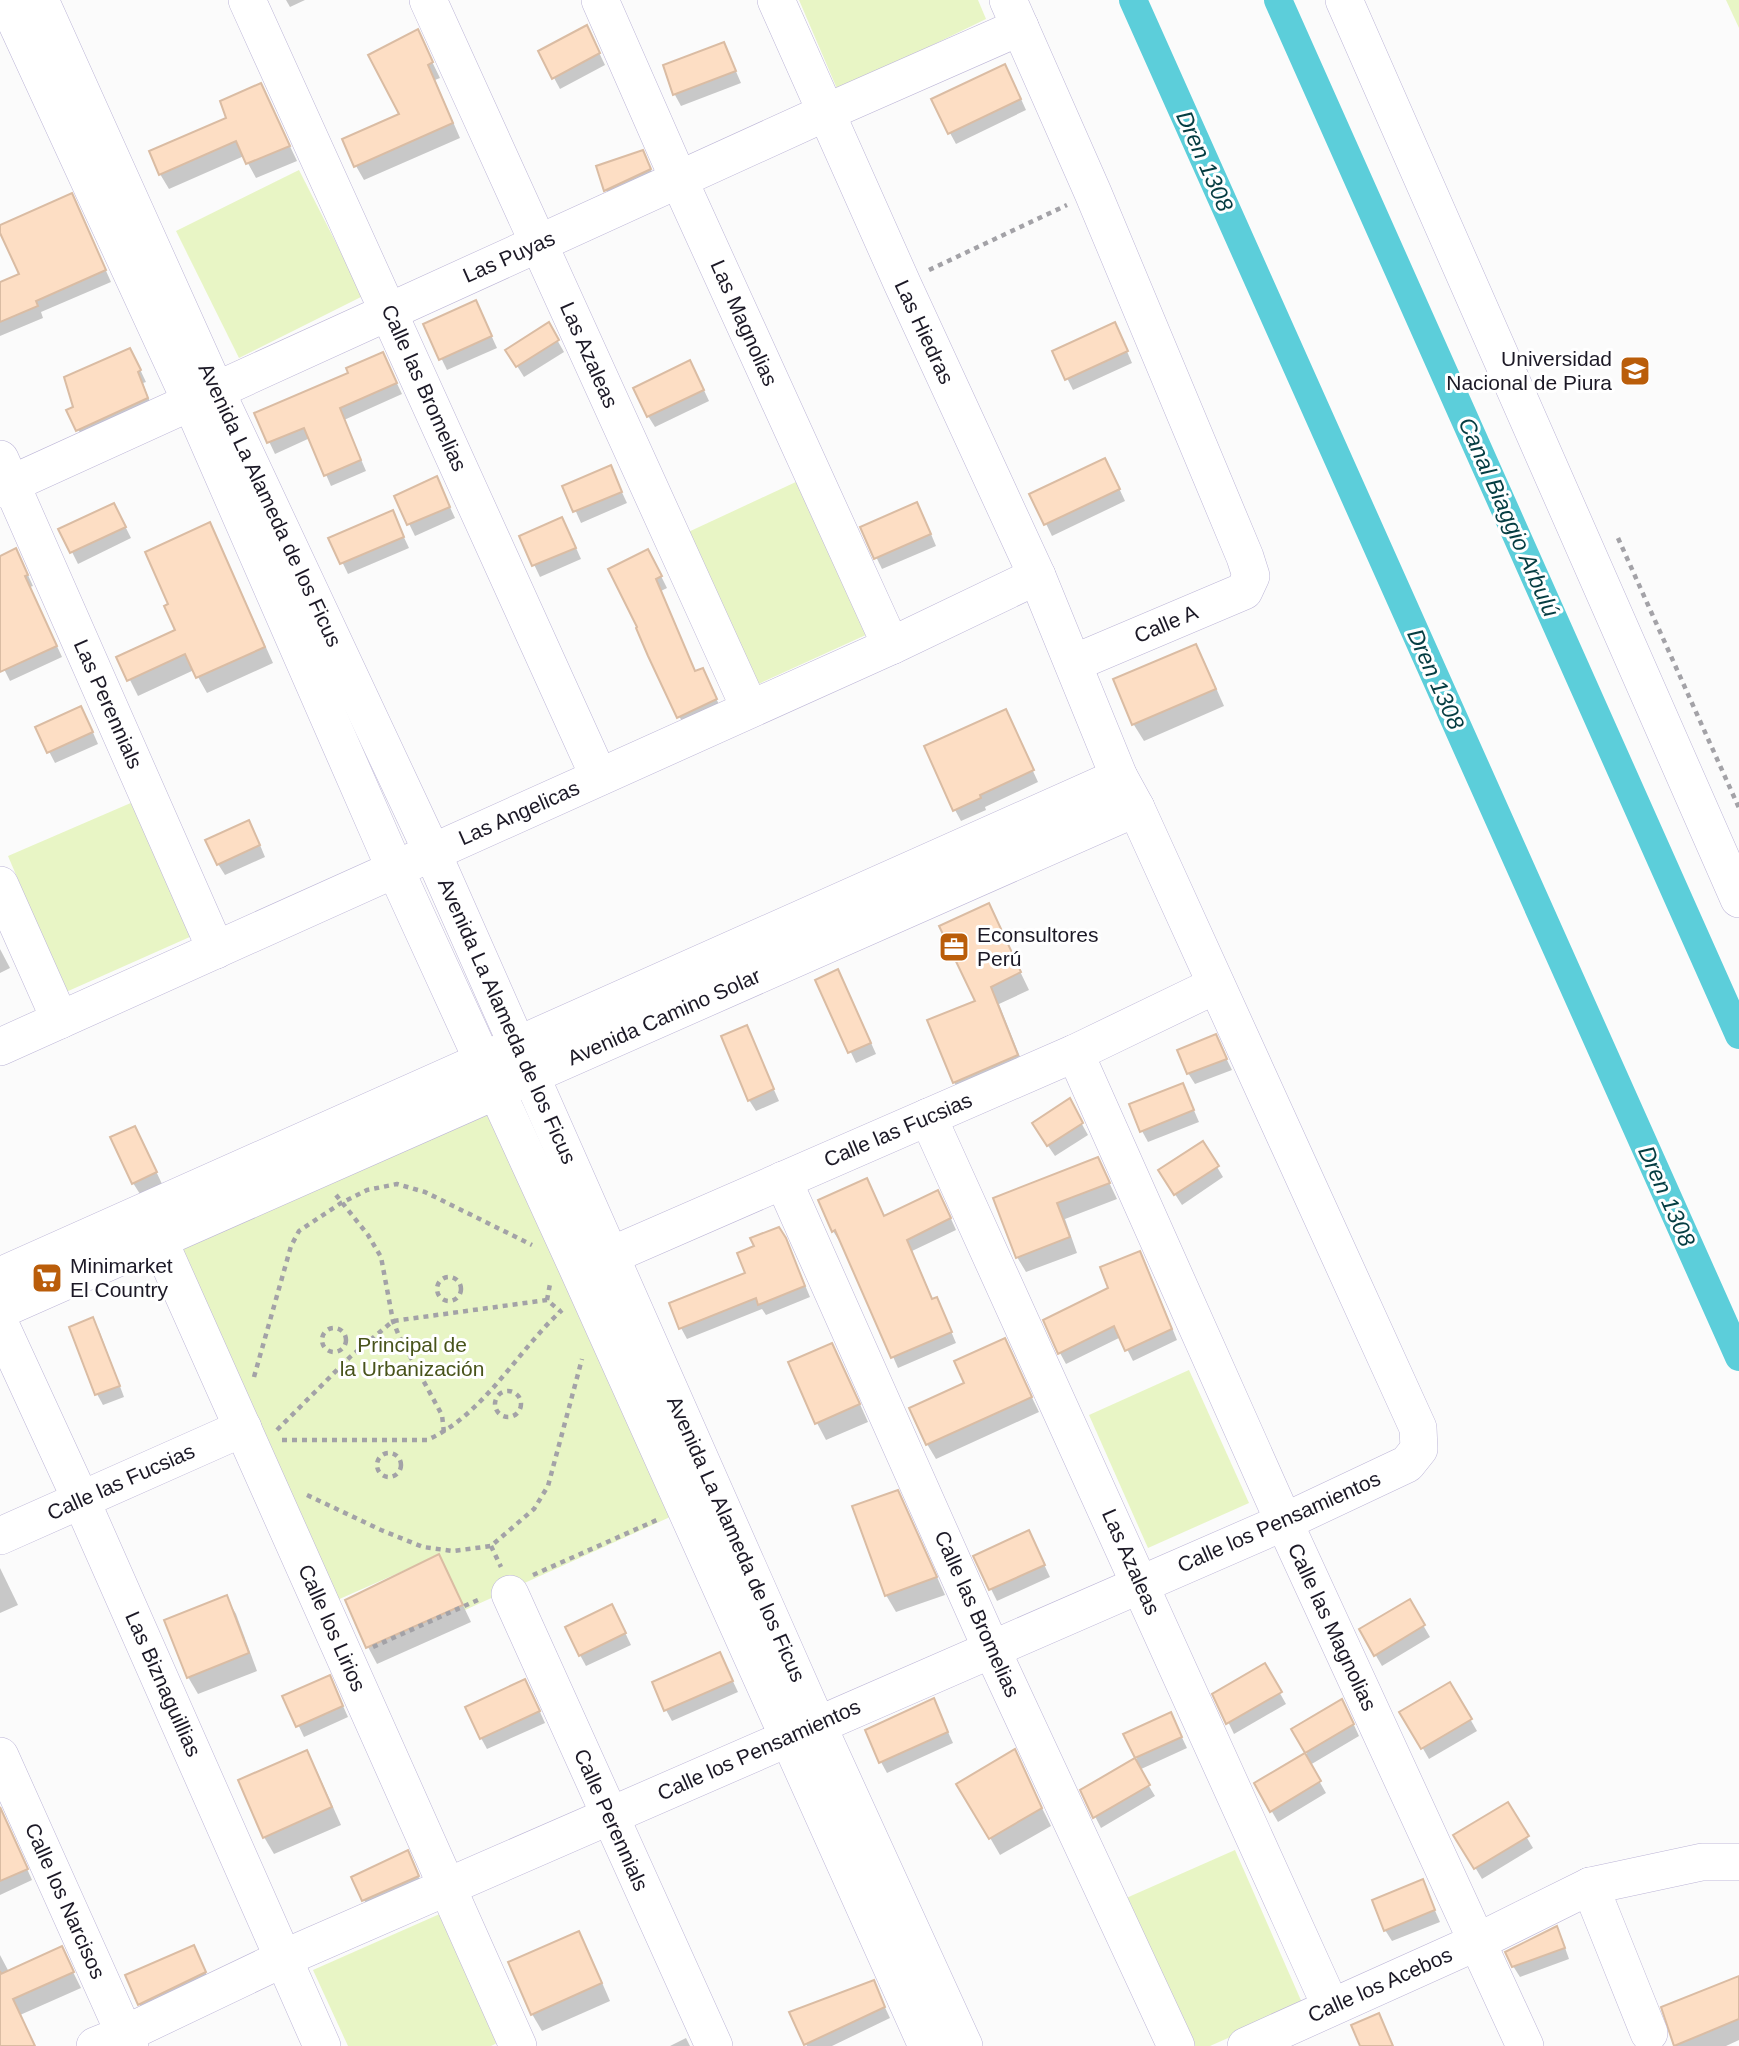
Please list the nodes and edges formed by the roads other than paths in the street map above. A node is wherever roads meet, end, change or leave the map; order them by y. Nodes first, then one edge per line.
1 (6, 0) edge
2 (40, 0) edge
3 (247, 0) edge
4 (428, 0) edge
5 (600, 0) edge
6 (776, 0) edge
7 (1344, 0) edge
8 (1014, 13) edge
9 (827, 112) junction
10 (679, 180) junction
11 (538, 244) junction
12 (389, 312) junction
13 (204, 397) junction
14 (4, 477) edge
15 (1037, 576) junction
16 (891, 646) junction
17 (1074, 663) junction
18 (750, 709) junction
19 (599, 777) junction
20 (1128, 792) junction
21 (432, 852) junction
22 (396, 869) junction
23 (0, 885) edge
24 (1739, 899) edge
25 (216, 950) junction
26 (1216, 985) junction
27 (60, 1020) junction
28 (0, 1047) edge
29 (1075, 1053) junction
30 (524, 1060) junction
31 (489, 1076) junction
32 (928, 1117) junction
33 (783, 1180) junction
34 (153, 1226) junction
35 (611, 1255) junction
36 (0, 1276) edge
37 (575, 1287) junction
38 (0, 1310) edge
39 (0, 1324) edge
40 (260, 1429) junction
41 (1419, 1449) joint
42 (81, 1500) junction
43 (1284, 1522) junction
44 (0, 1536) edge
45 (1140, 1583) junction
46 (510, 1594) dead end
47 (991, 1648) junction
48 (803, 1730) junction
49 (0, 1756) edge
50 (609, 1815) junction
51 (1739, 1863) edge
52 (447, 1886) junction
53 (1590, 1886) junction
54 (1477, 1942) junction
55 (284, 1958) junction
56 (1331, 2007) junction
57 (1649, 2033) dead end
58 (117, 2042) edge
59 (323, 2046) edge
60 (518, 2046) edge
61 (714, 2046) edge
62 (928, 2046) edge
63 (964, 2046) edge
64 (1176, 2046) edge
65 (1246, 2046) edge
66 (1525, 2046) edge

1 - 13 street, Avenida La Alameda de los Ficus
2 - 13 street, Avenida La Alameda de los Ficus
3 - 12 street, Calle las Bromelias
4 - 11 street, Las Azaleas
5 - 10 street, Las Magnolias
6 - 9 street, Las Hiedras
7 - 24 street
8 - 9 street, Las Puyas
8 - 17 street, Calle A
9 - 10 street, Las Puyas
9 - 15 street, Las Hiedras
10 - 11 street, Las Puyas
10 - 16 street, Las Magnolias
11 - 12 street, Las Puyas
11 - 18 street, Las Azaleas
12 - 13 street, Las Puyas
12 - 19 street, Calle las Bromelias
13 - 14 street, Las Puyas
13 - 21 street, Avenida La Alameda de los Ficus
13 - 22 street, Avenida La Alameda de los Ficus
14 - 25 street, Las Perennials
15 - 16 street, Las Angelicas
15 - 17 street, Las Hiedras
16 - 18 street, Las Angelicas
17 - 20 street, Las Hiedras
18 - 19 street, Las Angelicas
19 - 21 street, Las Angelicas
20 - 26 street, Las Hiedras
20 - 30 street, Avenida Camino Solar
21 - 22 street, Las Angelicas
21 - 30 street, Avenida La Alameda de los Ficus
22 - 25 street, Las Angelicas
22 - 31 street, Avenida La Alameda de los Ficus
23 - 27 street
25 - 27 street, Las Angelicas
26 - 29 street, Calle las Fucsias
26 - 41 street, Las Hiedras
27 - 28 street, Las Angelicas
29 - 32 street, Calle las Fucsias
29 - 43 street, Calle las Magnolias
30 - 31 street, Avenida Camino Solar
30 - 35 street, Avenida La Alameda de los Ficus
31 - 34 street, Avenida Camino Solar
31 - 37 street, Avenida La Alameda de los Ficus
32 - 33 street, Calle las Fucsias
32 - 45 street, Las Azaleas
33 - 35 street, Calle las Fucsias
33 - 47 street, Calle las Bromelias
34 - 36 street, Avenida Camino Solar
34 - 38 street, Avenida Camino Solar
34 - 40 street, Calle los Lirios
35 - 37 street, Calle las Fucsias
35 - 48 street, Avenida La Alameda de los Ficus
37 - 48 street, Avenida La Alameda de los Ficus
39 - 42 street, Las Biznaguillias
40 - 42 street, Calle las Fucsias
40 - 52 street, Calle los Lirios
41 - 43 street, Calle los Pensamientos
42 - 44 street, Calle las Fucsias
42 - 55 street, Las Biznaguillias
43 - 45 street, Calle los Pensamientos
43 - 54 street, Calle las Magnolias
45 - 47 street, Calle los Pensamientos
45 - 56 street, Las Azaleas
46 - 50 street, Calle Perennials
47 - 48 street, Calle los Pensamientos
47 - 64 street, Calle las Bromelias
48 - 50 street, Calle los Pensamientos
48 - 62 street, Avenida La Alameda de los Ficus
48 - 63 street, Avenida La Alameda de los Ficus
49 - 58 street, Calle los Narcisos
50 - 52 street, Calle los Pensamientos
50 - 61 street, Calle Perennials
51 - 53 street, Calle los Acebos
52 - 55 street, Calle los Pensamientos
52 - 60 street, Calle los Lirios
53 - 54 street, Calle los Acebos
53 - 57 street
54 - 56 street, Calle los Acebos
54 - 66 street, Calle las Magnolias
55 - 58 street, Calle los Pensamientos
55 - 59 street, Las Biznaguillias
56 - 65 street, Calle los Acebos

